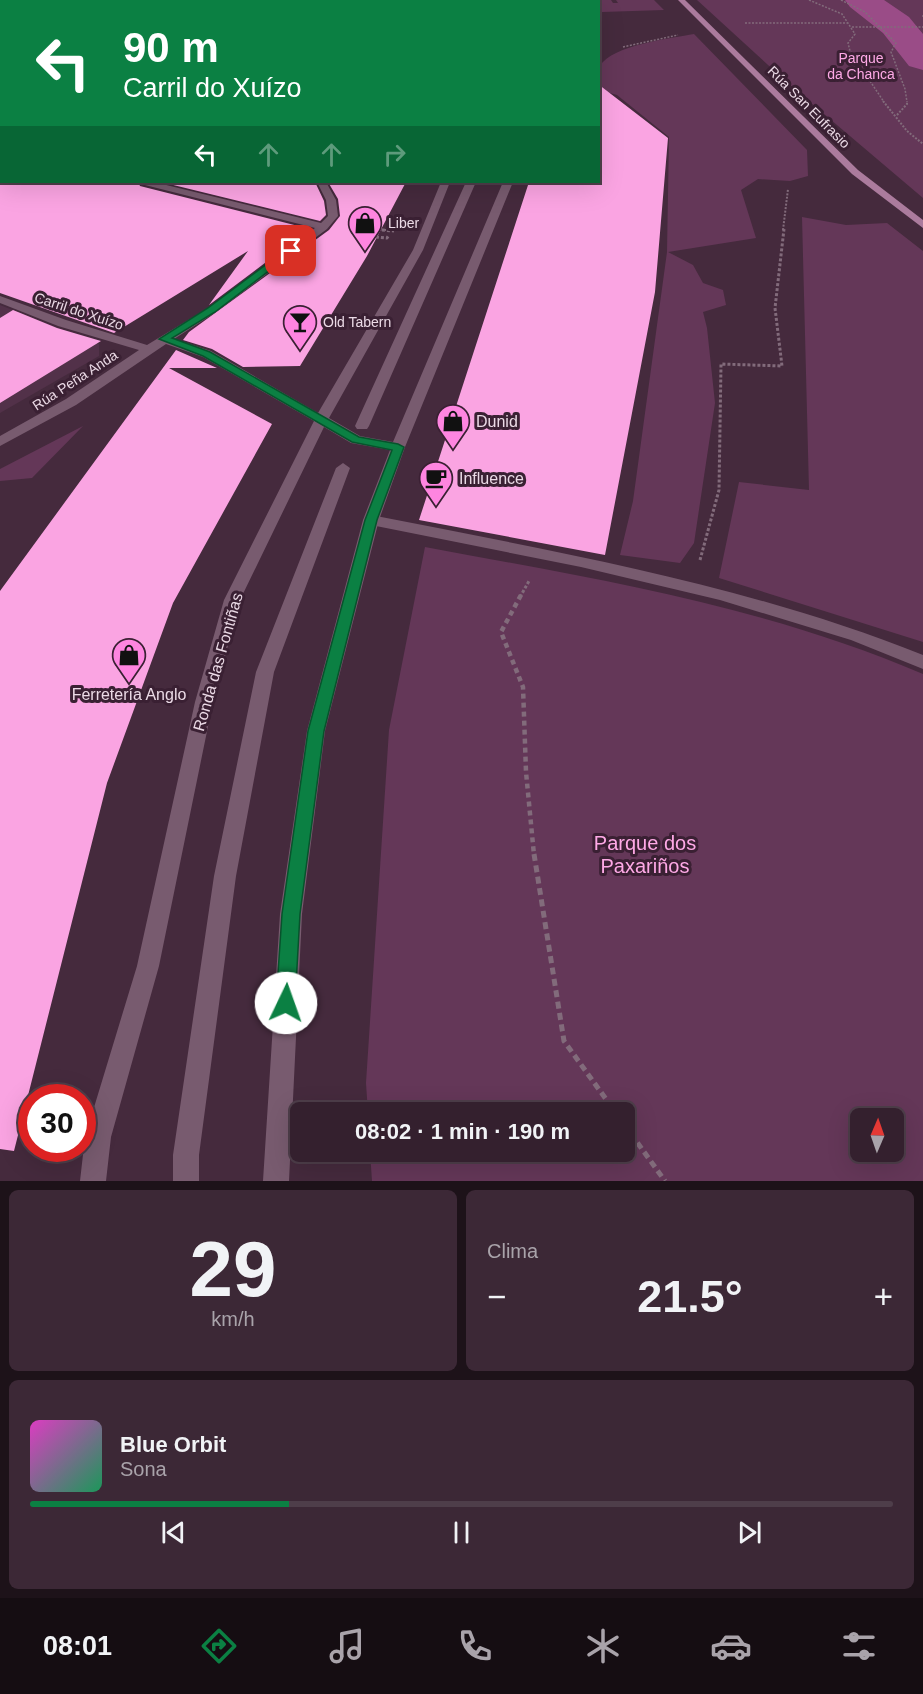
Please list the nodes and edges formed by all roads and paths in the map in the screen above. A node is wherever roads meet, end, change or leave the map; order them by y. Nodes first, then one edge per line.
1 (681, 0) edge
2 (808, 0) edge
3 (841, 0) edge
4 (742, 23) dead end
5 (849, 23) junction
6 (917, 26) joint
7 (851, 27) junction
8 (923, 27) edge
9 (671, 36) dead end
10 (623, 46) dead end
11 (897, 115) junction
12 (923, 144) edge
13 (148, 183) edge
14 (322, 183) edge
15 (447, 183) edge
16 (471, 183) edge
17 (508, 183) edge
18 (788, 189) dead end
19 (923, 225) edge
20 (323, 226) junction
21 (350, 228) dead end
22 (352, 235) dead end
23 (0, 299) edge
24 (164, 339) junction
25 (149, 349) junction
26 (321, 420) junction
27 (362, 426) dead end
28 (0, 442) edge
29 (398, 447) junction
30 (343, 468) dead end
31 (371, 520) junction
32 (546, 555) junction
33 (694, 584) junction
34 (923, 662) edge
35 (608, 1102) edge
36 (635, 1139) edge
37 (93, 1181) edge
38 (186, 1181) edge
39 (276, 1181) edge
40 (665, 1181) edge

1 - 19 main road, Rúa San Eufrasio
2 - 5 path
3 - 11 path
4 - 5 path
5 - 7 path
6 - 7 path
6 - 8 path
7 - 11 path
9 - 10 path
11 - 12 path
13 - 20 street
14 - 20 street
15 - 26 street, Ronda das Fontiñas
16 - 27 street
17 - 29 street
18 - 33 path
20 - 24 street, Rúa Peña Anda
21 - 22 path
23 - 25 street, Carril do Xuízo
24 - 25 street, Rúa Peña Anda
24 - 26 street
25 - 28 street, Rúa Peña Anda
26 - 29 street
26 - 37 street, Ronda das Fontiñas
29 - 31 street
30 - 38 street
31 - 32 street
31 - 39 street
32 - 33 street
32 - 35 path
33 - 34 street
36 - 40 path

